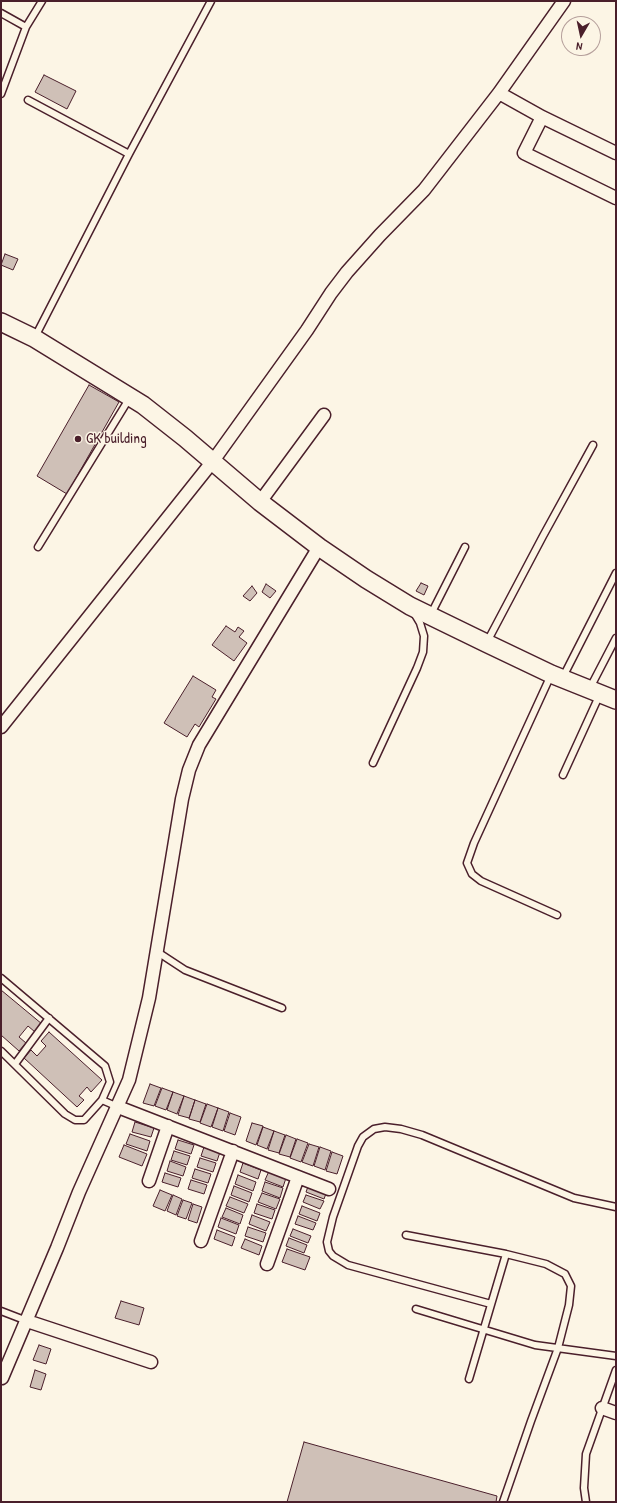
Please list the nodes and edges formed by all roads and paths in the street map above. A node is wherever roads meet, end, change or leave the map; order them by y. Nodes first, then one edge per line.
1 (42, 1) edge
2 (211, 1) edge
3 (564, 1) edge
4 (1, 13) edge
5 (26, 27) junction
6 (499, 93) junction
7 (1, 94) edge
8 (28, 100) dead end
9 (542, 117) junction
10 (616, 153) edge
11 (129, 154) junction
12 (616, 198) edge
13 (1, 322) edge
14 (34, 338) junction
15 (130, 398) junction
16 (324, 415) dead end
17 (593, 445) dead end
18 (213, 461) junction
19 (260, 502) junction
20 (38, 547) dead end
21 (319, 547) junction
22 (465, 547) dead end
23 (616, 573) edge
24 (410, 606) junction
25 (430, 616) junction
26 (616, 638) edge
27 (486, 644) junction
28 (557, 676) junction
29 (594, 692) junction
30 (616, 700) edge
31 (1, 727) edge
32 (373, 763) dead end
33 (563, 775) dead end
34 (557, 915) dead end
35 (156, 951) junction
36 (1, 978) edge
37 (282, 1008) dead end
38 (49, 1018) junction
39 (1, 1051) edge
40 (15, 1064) junction
41 (102, 1100) junction
42 (118, 1107) junction
43 (168, 1126) junction
44 (233, 1151) junction
45 (298, 1177) junction
46 (149, 1181) dead end
47 (329, 1189) dead end
48 (616, 1207) edge
49 (406, 1235) dead end
50 (200, 1241) dead end
51 (506, 1254) junction
52 (267, 1264) dead end
53 (492, 1304) junction
54 (416, 1309) dead end
55 (1, 1311) edge
56 (27, 1321) junction
57 (484, 1330) junction
58 (558, 1348) junction
59 (616, 1356) edge
60 (151, 1362) dead end
61 (616, 1370) edge
62 (2, 1378) edge
63 (469, 1379) dead end
64 (602, 1408) junction
65 (616, 1413) edge
66 (503, 1502) edge
67 (586, 1502) edge

1 - 5 lane
2 - 11 lane
3 - 6 street
4 - 5 lane
5 - 7 lane
6 - 9 street
6 - 18 street
8 - 11 lane
9 - 10 street
9 - 12 street
11 - 14 lane
13 - 14 main road
14 - 15 main road
15 - 18 main road
15 - 20 lane
16 - 19 street
17 - 27 lane
18 - 19 main road
18 - 31 street
19 - 21 main road
21 - 24 main road
21 - 35 street
22 - 25 lane
23 - 28 lane
24 - 25 main road
24 - 32 lane
25 - 27 main road
26 - 29 lane
27 - 28 main road
28 - 29 main road
28 - 34 lane
29 - 30 main road
29 - 33 lane
35 - 37 lane
35 - 42 street
36 - 38 lane
38 - 40 lane
38 - 41 lane
39 - 40 lane
40 - 41 lane
41 - 42 lane
42 - 43 street
42 - 56 street
43 - 44 street
43 - 46 street
44 - 45 street
44 - 50 street
45 - 47 street
45 - 52 street
48 - 53 lane
49 - 51 lane
51 - 53 lane
51 - 58 lane
53 - 57 lane
54 - 57 lane
55 - 56 lane
56 - 60 street
56 - 62 street
57 - 58 lane
57 - 63 lane
58 - 59 lane
58 - 66 lane
61 - 64 lane
64 - 65 street
64 - 67 lane

